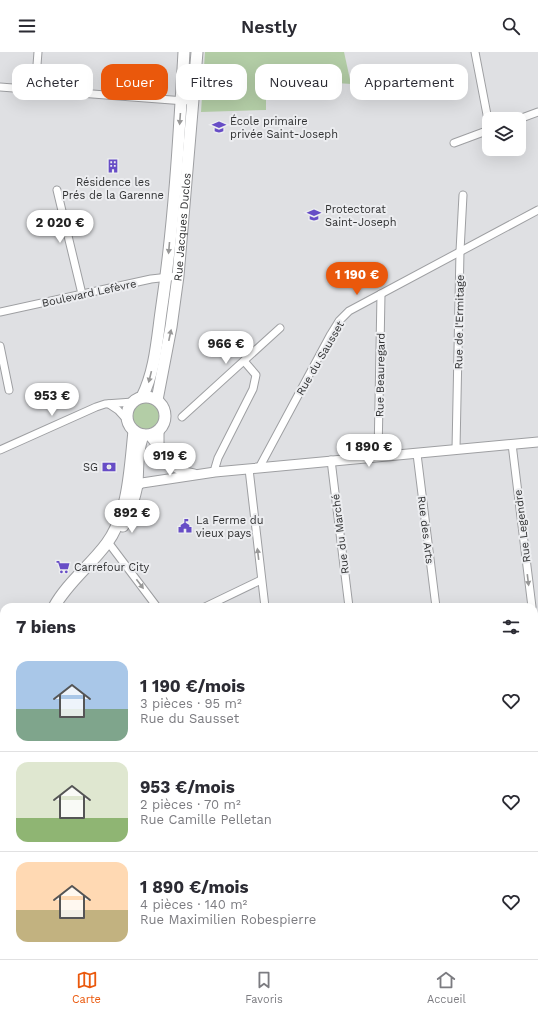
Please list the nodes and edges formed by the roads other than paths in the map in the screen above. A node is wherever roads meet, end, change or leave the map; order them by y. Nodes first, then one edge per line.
1 (38, 52) edge
2 (184, 52) edge
3 (197, 52) edge
4 (475, 52) edge
5 (37, 64) edge
6 (0, 87) edge
7 (12, 88) edge
8 (93, 95) edge
9 (181, 101) junction
10 (193, 102) junction
11 (487, 112) edge
12 (538, 112) edge
13 (526, 116) edge
14 (482, 132) edge
15 (454, 142) dead end
16 (57, 190) dead end
17 (463, 195) dead end
18 (538, 210) edge
19 (460, 251) junction
20 (178, 276) junction
21 (166, 277) junction
22 (82, 294) junction
23 (381, 294) junction
24 (0, 312) edge
25 (280, 328) dead end
26 (0, 346) edge
27 (244, 361) junction
28 (9, 390) dead end
29 (138, 400) junction
30 (157, 400) junction
31 (109, 404) junction
32 (182, 417) dead end
33 (127, 420) junction
34 (146, 433) junction
35 (538, 442) edge
36 (512, 444) junction
37 (456, 449) junction
38 (0, 450) edge
39 (416, 454) junction
40 (378, 456) junction
41 (331, 460) junction
42 (259, 468) junction
43 (249, 469) junction
44 (215, 472) junction
45 (197, 475) junction
46 (137, 486) junction
47 (110, 544) junction
48 (261, 580) junction
49 (57, 603) edge
50 (64, 603) edge
51 (154, 603) edge
52 (214, 603) edge
53 (264, 603) edge
54 (349, 603) edge
55 (435, 603) edge
56 (532, 603) edge

1 - 5 street
2 - 9 main road, Rue Jacques Duclos
3 - 10 main road, Rue Jacques Duclos
4 - 11 street
6 - 7 street
8 - 9 street
9 - 10 street
9 -> 21 main road, Rue Jacques Duclos
10 - 20 main road, Rue Jacques Duclos
12 - 13 street
14 - 15 street
16 - 22 street
17 - 19 street, Rue de l'Ermitage
18 - 19 street, Rue du Sausset
19 - 23 street, Rue du Sausset
19 - 37 street, Rue de l'Ermitage
20 - 21 street, Boulevard Lefèvre
30 -> 20 main road, Rue Jacques Duclos
21 - 22 street, Boulevard Lefèvre
21 -> 29 main road, Rue Jacques Duclos
22 - 24 street, Boulevard Lefèvre
23 - 40 street, Rue Beauregard
23 - 42 street, Rue du Sausset
25 - 27 street
26 - 28 street
27 - 32 street
27 - 44 street
29 - 30 main road
29 - 31 street
29 - 33 main road
30 - 34 main road
31 - 33 street
31 - 38 street
33 - 34 main road
34 - 45 street
34 - 46 main road
34 - 47 main road
35 - 36 street
36 - 37 street
36 -> 56 street, Rue Legendre
37 - 39 street
39 - 40 street
39 - 55 street, Rue des Arts
40 - 41 street
41 - 42 street
41 - 54 street, Rue du Marché
42 - 43 street
43 - 44 street
48 -> 43 street
44 - 45 street
45 - 46 street
46 - 47 main road
47 - 49 main road
47 - 50 main road
47 -> 51 street
48 - 52 street
48 - 53 street

